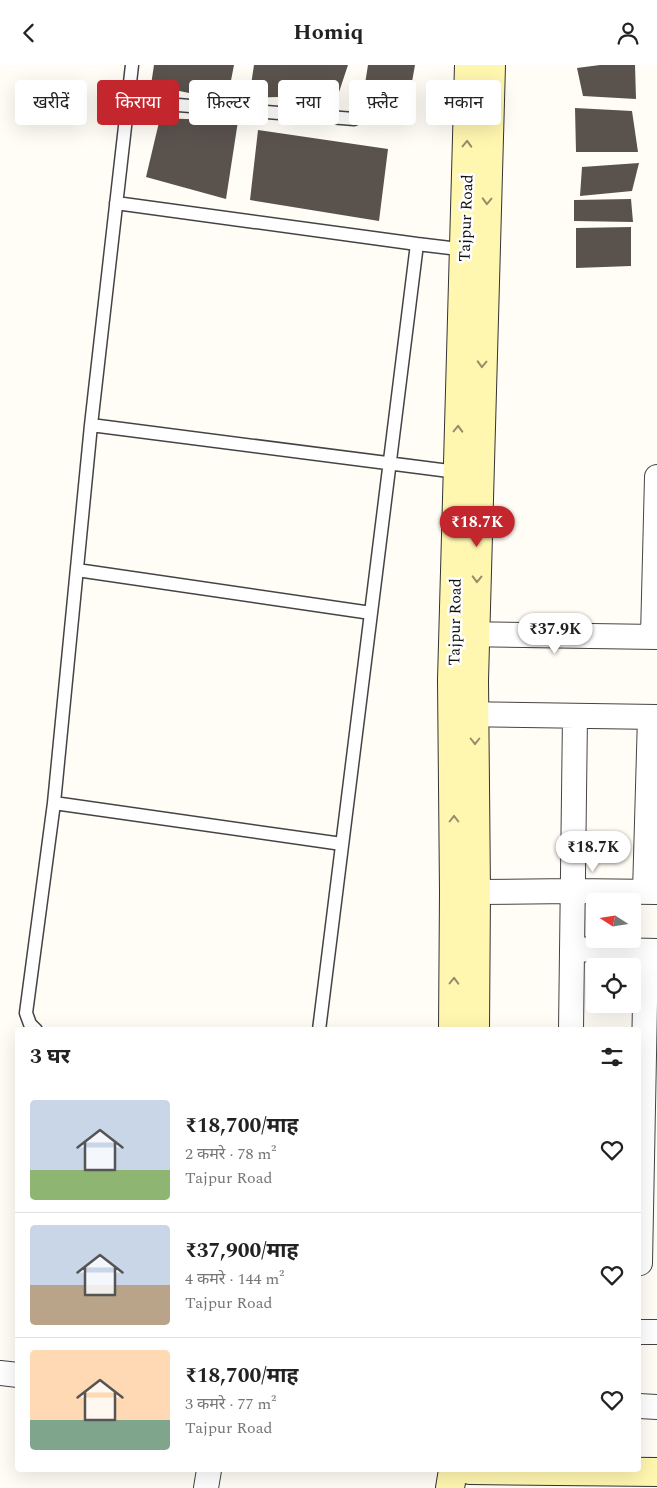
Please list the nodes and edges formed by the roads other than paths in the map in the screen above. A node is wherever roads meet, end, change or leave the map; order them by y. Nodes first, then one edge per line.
1 (132, 65) edge
2 (469, 65) edge
3 (491, 65) edge
4 (130, 80) edge
5 (179, 105) edge
6 (349, 119) edge
7 (125, 125) edge
8 (116, 203) junction
9 (417, 244) junction
10 (475, 251) junction
11 (91, 425) junction
12 (390, 464) junction
13 (457, 472) junction
14 (657, 477) edge
15 (657, 506) edge
16 (76, 570) junction
17 (371, 613) junction
18 (465, 634) junction
19 (655, 637) edge
20 (464, 714) junction
21 (575, 716) junction
22 (653, 717) edge
23 (54, 803) junction
24 (342, 844) junction
25 (573, 891) junction
26 (476, 892) junction
27 (651, 892) edge
28 (572, 949) junction
29 (651, 951) edge
30 (33, 1027) edge
31 (319, 1027) edge
32 (453, 1027) edge
33 (475, 1027) edge
34 (570, 1027) edge
35 (651, 1031) edge
36 (650, 1106) edge
37 (641, 1176) edge
38 (641, 1200) edge
39 (645, 1263) edge
40 (641, 1332) edge
41 (657, 1332) edge
42 (0, 1373) edge
43 (15, 1375) edge
44 (641, 1406) edge
45 (657, 1407) edge
46 (209, 1472) edge
47 (453, 1472) edge
48 (474, 1472) edge
49 (641, 1472) edge
50 (657, 1472) edge
51 (206, 1488) edge
52 (450, 1488) edge
53 (471, 1488) edge

1 - 4 lane
10 -> 2 main road, Tajpur Road
3 -> 10 main road, Tajpur Road
5 - 6 lane
7 - 8 lane
8 - 9 lane
8 - 11 lane
9 - 10 lane
9 - 12 lane
13 -> 10 main road, Tajpur Road
10 -> 18 main road, Tajpur Road
11 - 12 lane
11 - 16 lane
12 - 13 lane
12 - 17 lane
13 - 18 main road, Tajpur Road
14 - 15 street
15 - 19 street
16 - 17 lane
16 - 23 lane
17 - 24 lane
18 - 19 street
18 - 20 main road, Tajpur Road
20 - 21 street
20 -> 26 main road, Tajpur Road
32 -> 20 main road, Tajpur Road
21 - 22 street
21 - 25 street
22 - 27 street
23 - 24 lane
23 - 30 lane
24 - 31 lane
25 - 26 street
25 - 27 street
25 - 28 street
26 - 33 main road, Tajpur Road
28 - 29 street
28 - 34 street
29 - 35 street
35 - 36 street
36 - 37 street
38 - 39 street
40 - 41 street
42 - 43 street
44 - 45 street
46 - 51 street
47 - 52 main road
48 - 53 main road
49 - 50 main road

